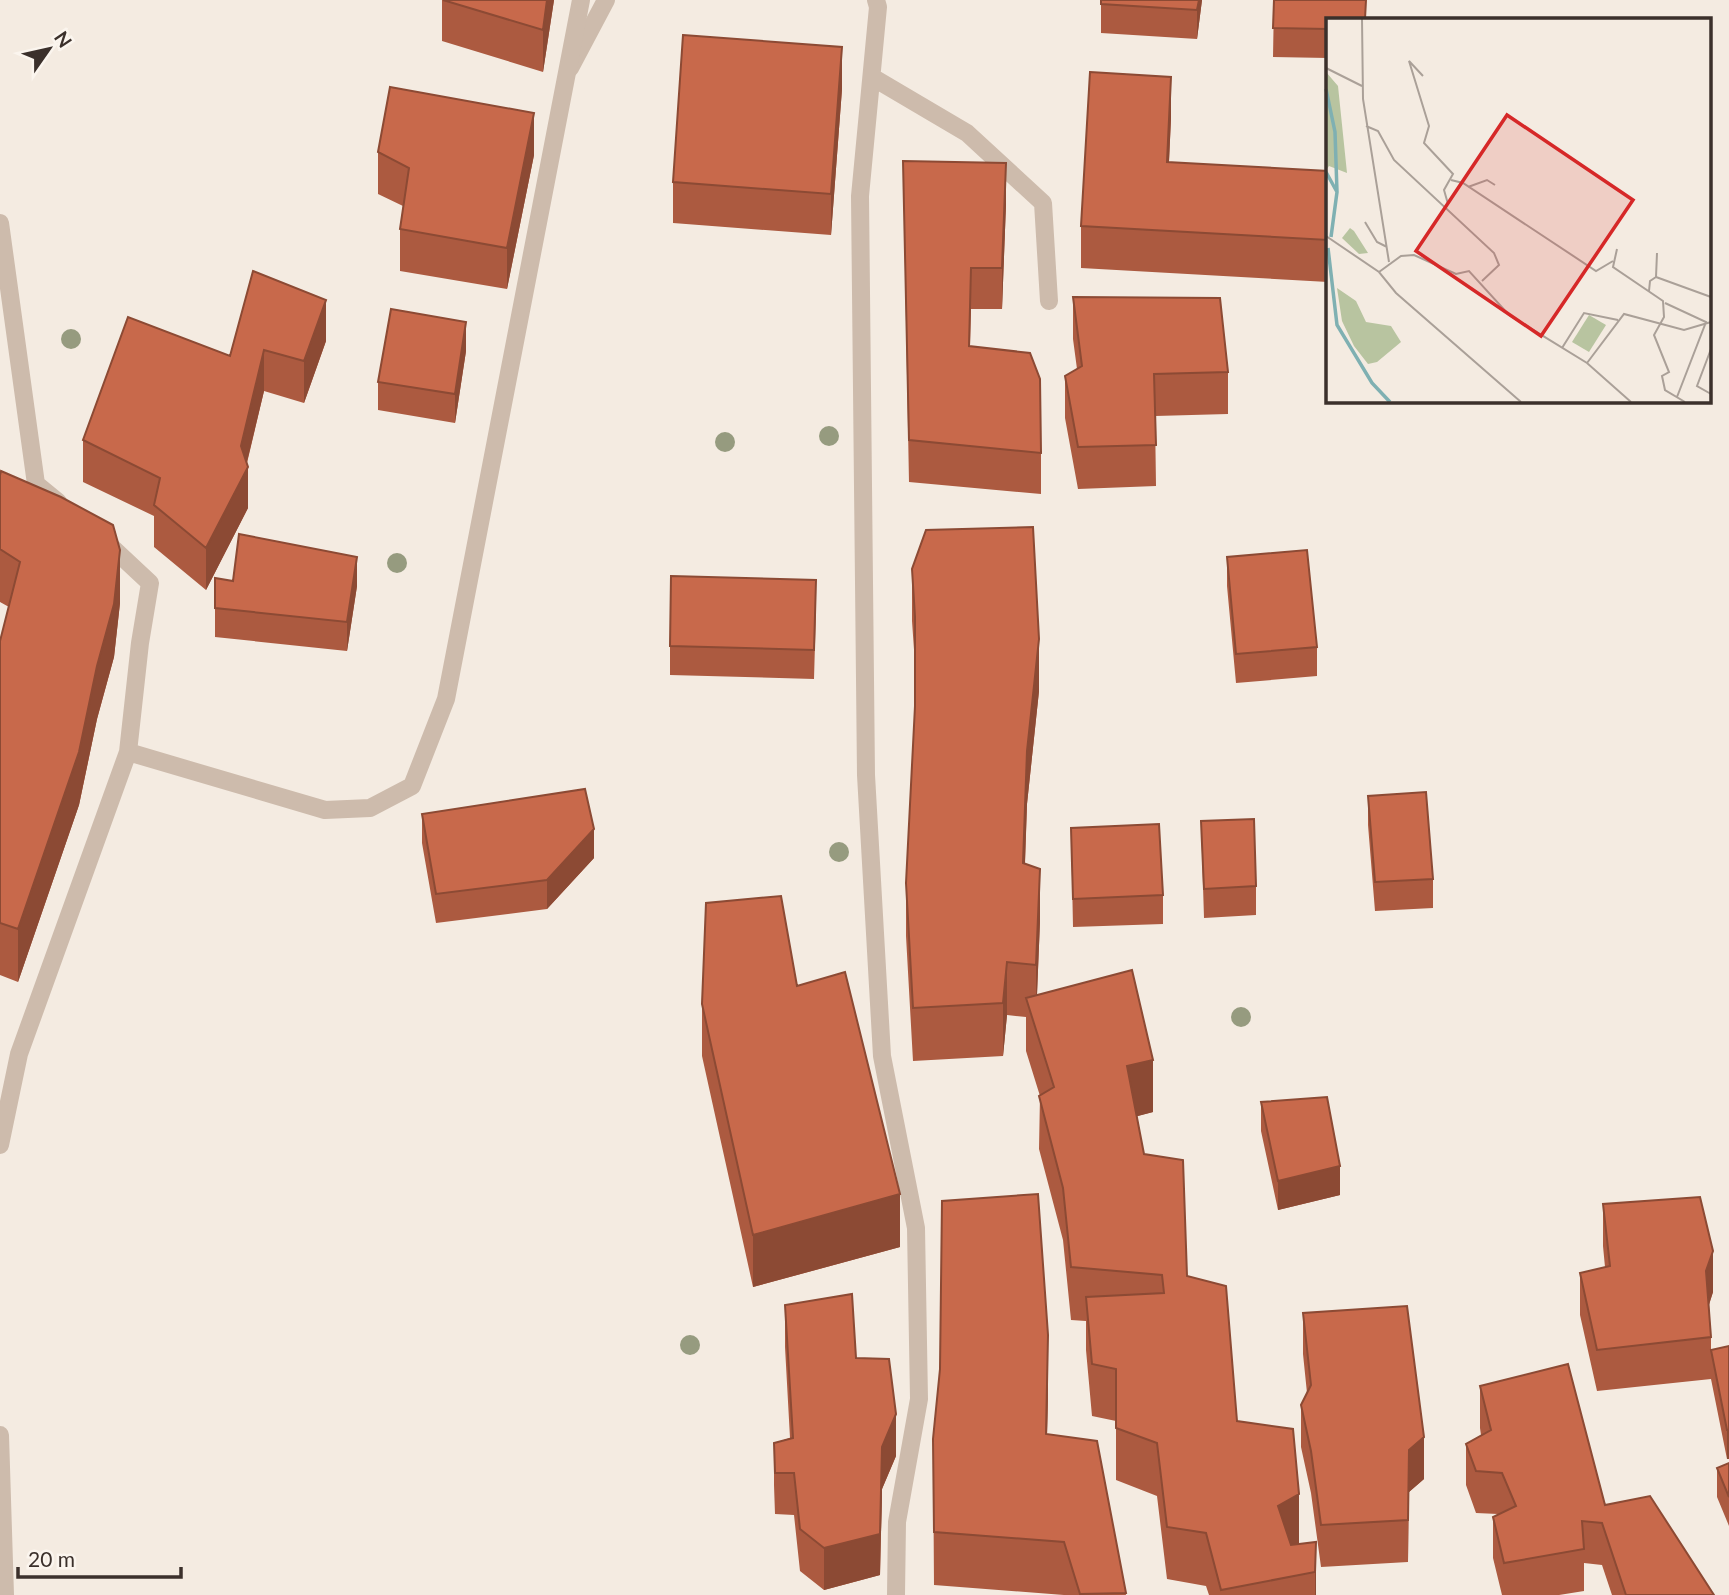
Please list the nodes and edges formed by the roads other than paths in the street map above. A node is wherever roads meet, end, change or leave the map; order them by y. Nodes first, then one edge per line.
1 (581, 0) edge
2 (606, 0) edge
3 (876, 0) edge
4 (570, 68) junction
5 (872, 77) junction
6 (0, 223) edge
7 (1049, 301) dead end
8 (68, 511) edge
9 (90, 528) edge
10 (128, 752) junction
11 (0, 1145) edge
12 (0, 1436) edge
13 (5, 1595) edge
14 (896, 1595) edge

1 - 4 street
2 - 4 street
3 - 5 street
4 - 10 street
5 - 7 street
5 - 14 street
6 - 8 street
9 - 10 street
10 - 11 street
12 - 13 street

